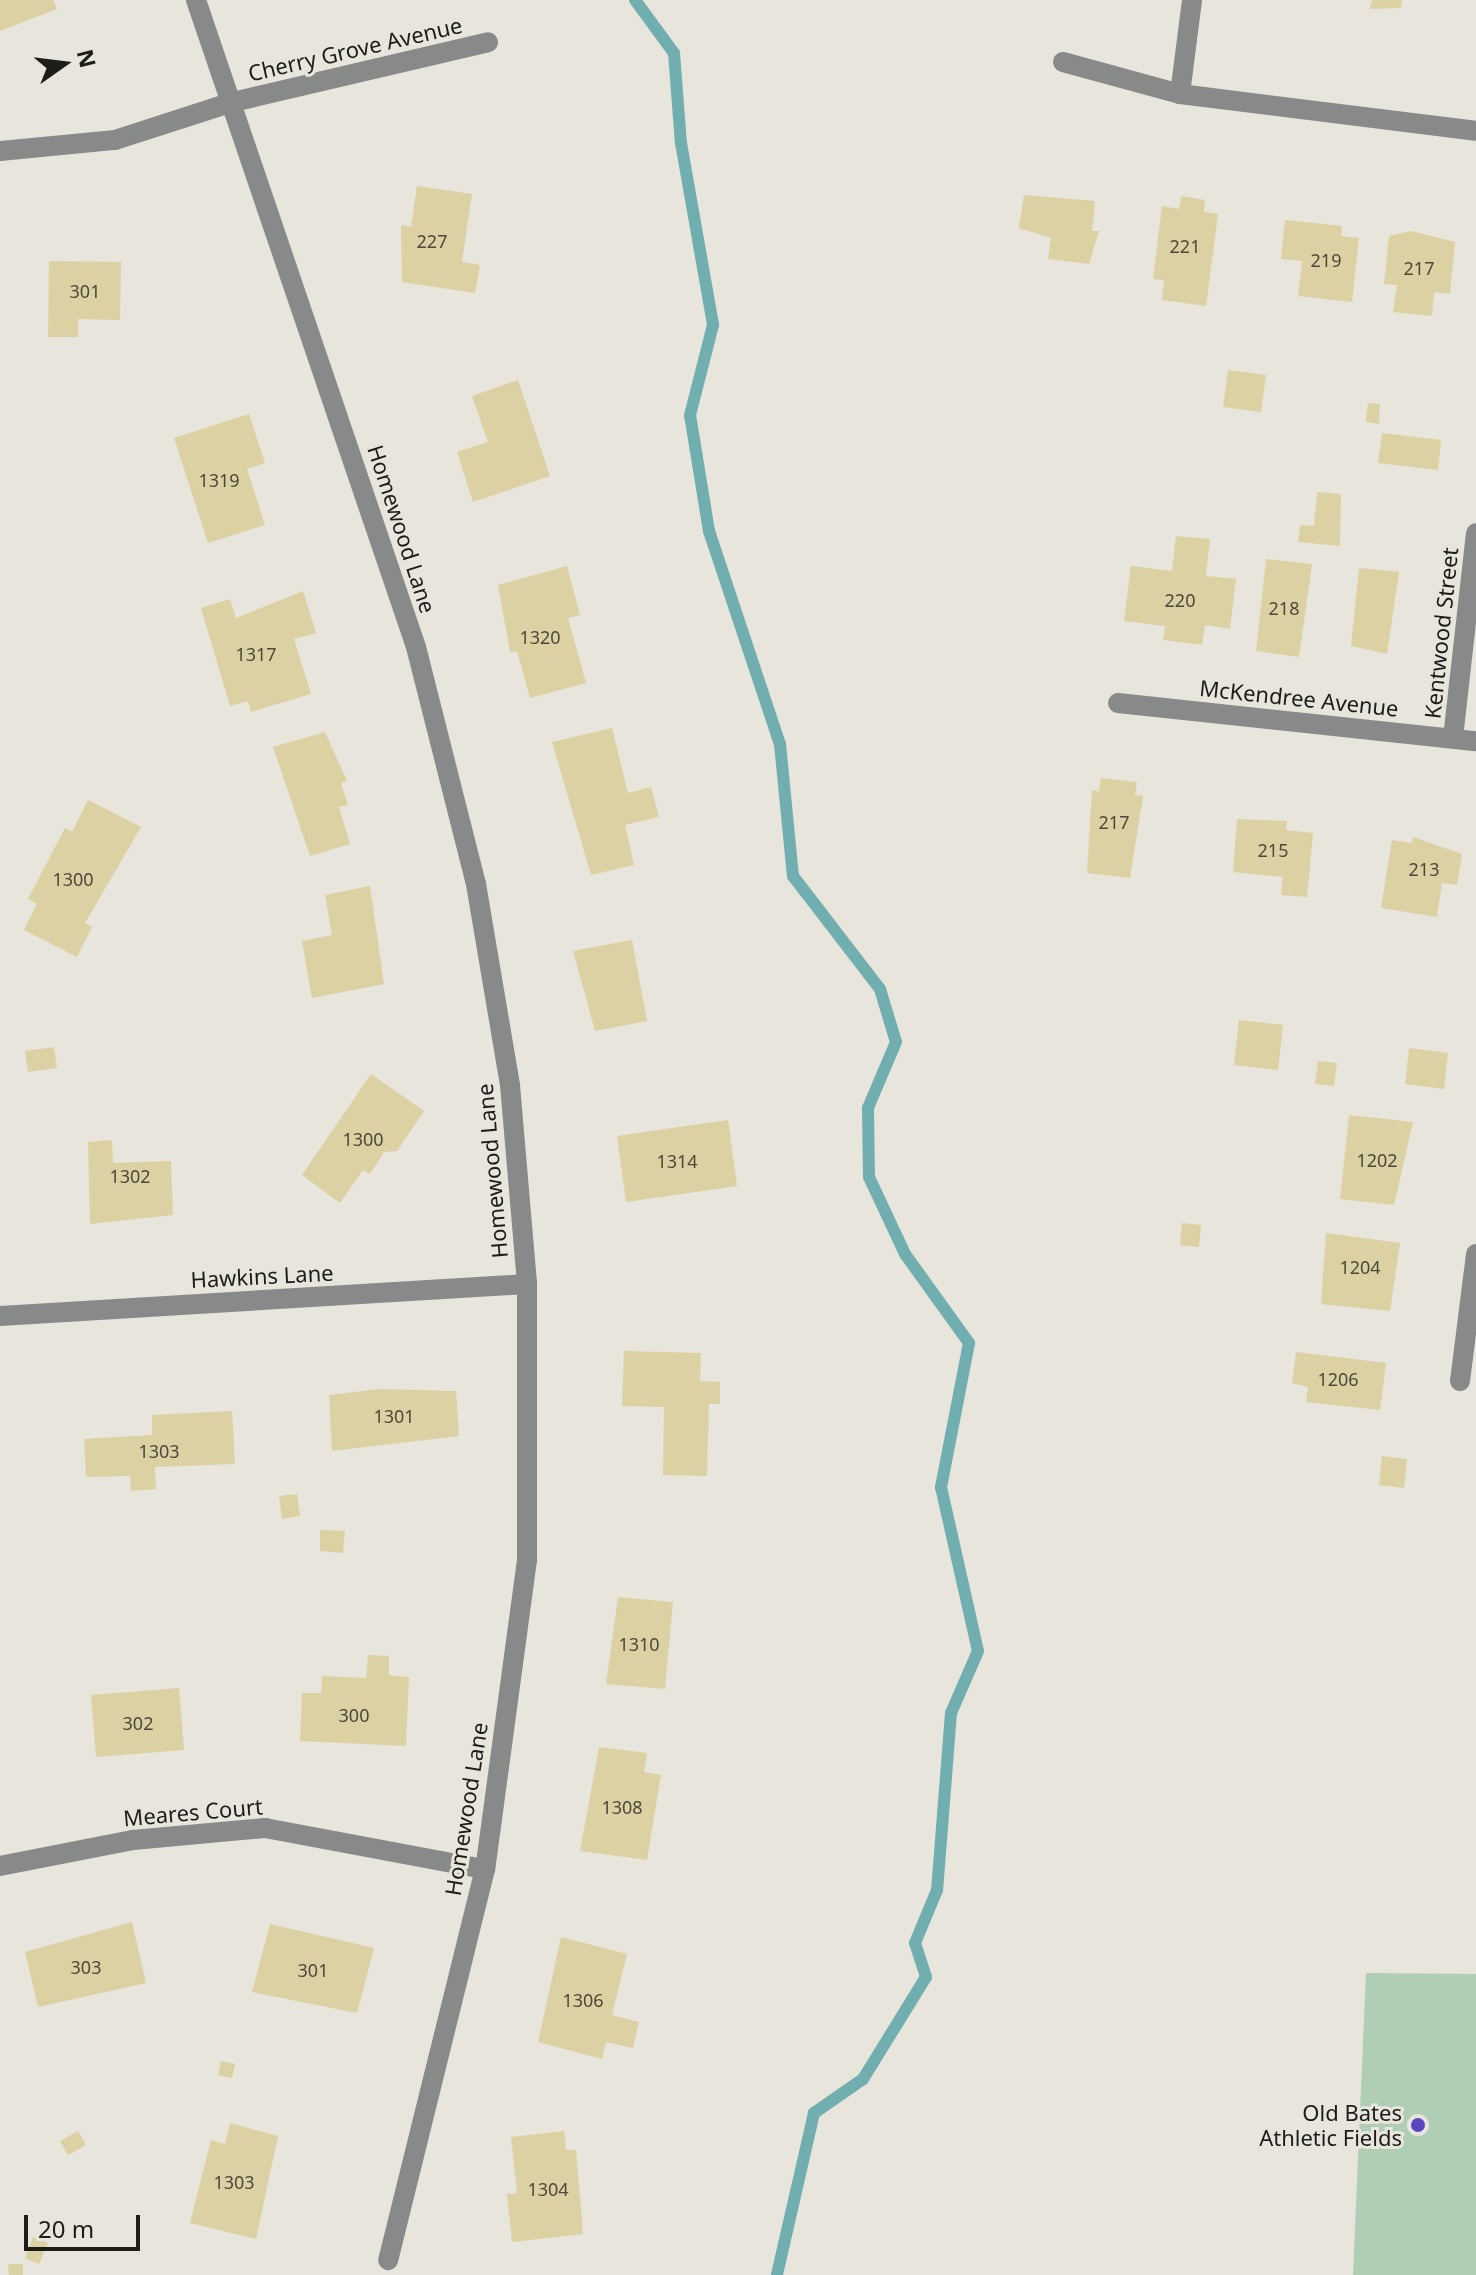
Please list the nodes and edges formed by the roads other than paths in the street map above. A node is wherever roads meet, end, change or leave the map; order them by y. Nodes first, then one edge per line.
1 (196, 0) edge
2 (1192, 0) edge
3 (488, 42) dead end
4 (1063, 62) dead end
5 (1180, 94) junction
6 (233, 102) junction
7 (1476, 131) edge
8 (0, 151) edge
9 (1476, 533) edge
10 (1118, 703) dead end
11 (1453, 738) junction
12 (1476, 741) edge
13 (1476, 1254) edge
14 (527, 1284) junction
15 (0, 1316) edge
16 (1460, 1381) dead end
17 (0, 1866) edge
18 (485, 1869) junction
19 (388, 2260) dead end

1 - 6 street, Homewood Lane
2 - 5 street
3 - 6 street, Cherry Grove Avenue
4 - 5 street
5 - 7 street
6 - 8 street, Cherry Grove Avenue
6 - 14 street, Homewood Lane
9 - 11 street, Kentwood Street
10 - 11 street, McKendree Avenue
11 - 12 street, McKendree Avenue
13 - 16 street
14 - 15 street, Hawkins Lane
14 - 18 street, Homewood Lane
17 - 18 street, Meares Court
18 - 19 street, Homewood Lane

